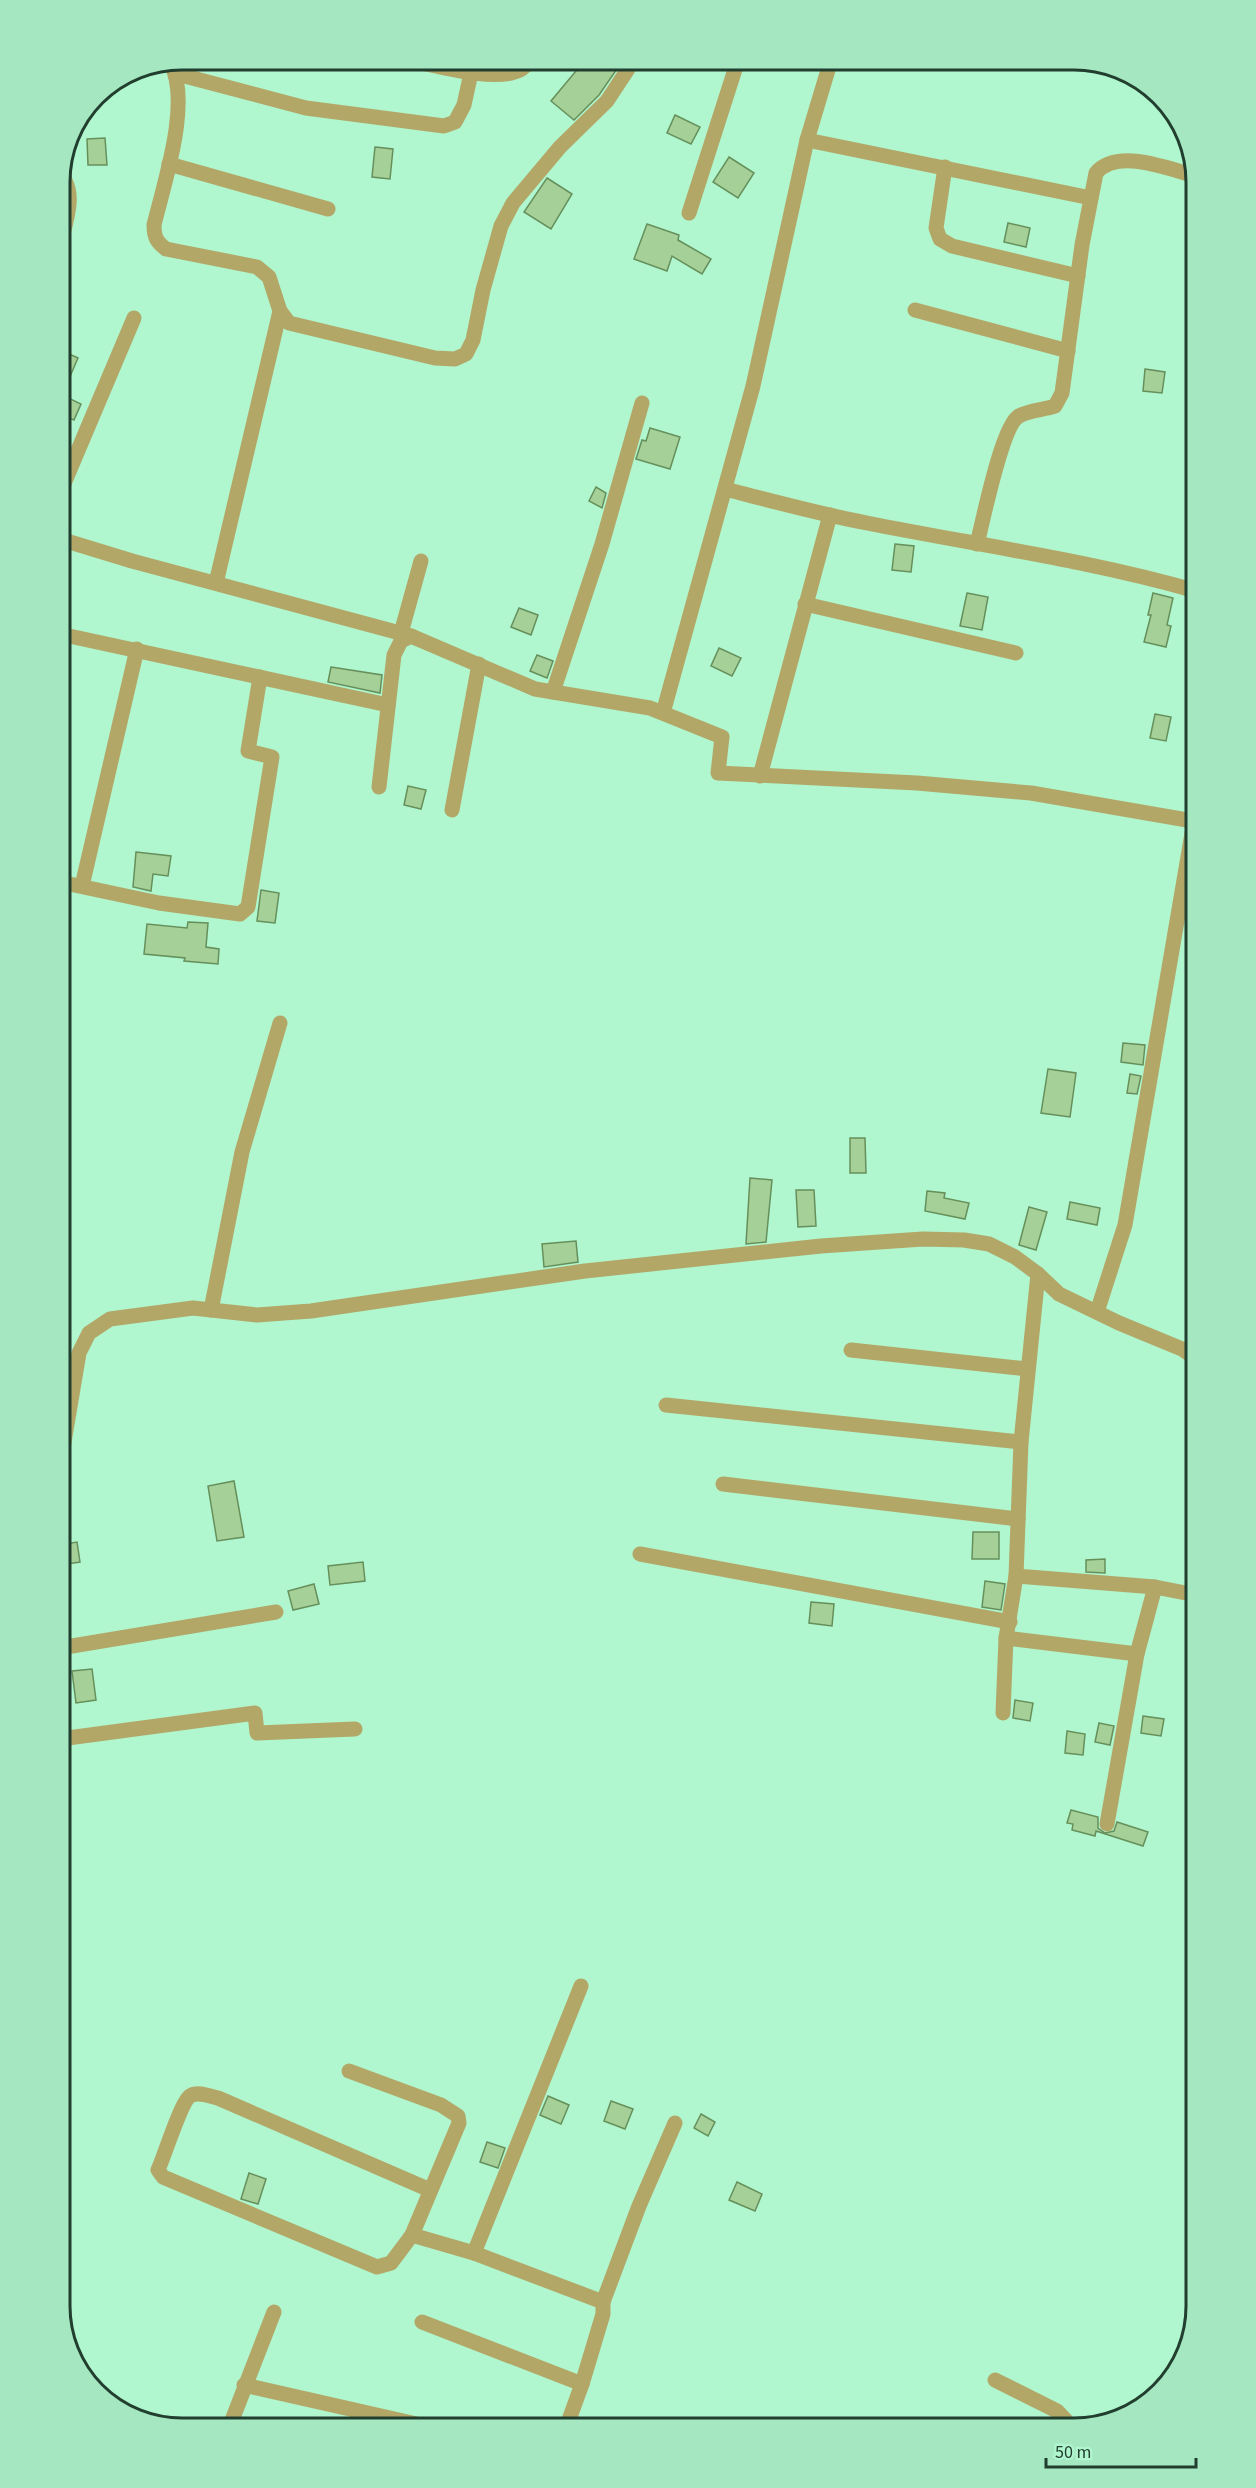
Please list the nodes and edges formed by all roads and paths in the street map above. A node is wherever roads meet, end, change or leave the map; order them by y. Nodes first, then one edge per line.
1 (180, 70) edge
2 (458, 70) edge
3 (518, 70) edge
4 (627, 70) edge
5 (173, 71) edge
6 (735, 71) edge
7 (828, 71) edge
8 (471, 73) junction
9 (807, 140) junction
10 (169, 164) junction
11 (945, 167) junction
12 (1185, 173) edge
13 (1091, 198) junction
14 (328, 209) dead end
15 (689, 213) dead end
16 (1078, 276) junction
17 (915, 310) dead end
18 (280, 311) junction
19 (134, 318) dead end
20 (1068, 351) junction
21 (642, 403) dead end
22 (71, 467) edge
23 (725, 489) junction
24 (830, 515) junction
25 (71, 542) edge
26 (977, 544) junction
27 (420, 561) dead end
28 (216, 584) junction
29 (1186, 588) edge
30 (805, 604) junction
31 (406, 634) junction
32 (71, 636) edge
33 (137, 649) junction
34 (1016, 653) dead end
35 (479, 664) junction
36 (260, 677) junction
37 (553, 692) junction
38 (388, 705) junction
39 (663, 713) junction
40 (760, 777) junction
41 (379, 787) dead end
42 (452, 810) dead end
43 (1186, 814) edge
44 (1186, 868) edge
45 (71, 884) edge
46 (82, 886) junction
47 (280, 1023) dead end
48 (1038, 1274) junction
49 (211, 1310) junction
50 (1097, 1312) junction
51 (851, 1350) dead end
52 (1186, 1352) edge
53 (1028, 1369) junction
54 (70, 1404) edge
55 (666, 1404) dead end
56 (1021, 1442) junction
57 (723, 1484) dead end
58 (1018, 1518) junction
59 (640, 1554) dead end
60 (1016, 1576) junction
61 (1155, 1587) junction
62 (1186, 1593) edge
63 (276, 1612) dead end
64 (1010, 1622) junction
65 (1006, 1638) junction
66 (70, 1646) edge
67 (1137, 1654) junction
68 (1003, 1713) dead end
69 (355, 1729) dead end
70 (70, 1738) edge
71 (1107, 1824) dead end
72 (581, 1986) dead end
73 (349, 2071) dead end
74 (675, 2123) dead end
75 (430, 2190) junction
76 (412, 2235) junction
77 (474, 2253) junction
78 (603, 2302) junction
79 (274, 2312) dead end
80 (422, 2322) dead end
81 (995, 2380) dead end
82 (582, 2384) junction
83 (244, 2385) junction
84 (233, 2417) edge
85 (386, 2417) edge
86 (570, 2417) edge
87 (1064, 2418) edge

1 - 8 street
2 - 8 street
3 - 8 street
4 - 18 street
5 - 10 street
6 - 15 street
7 - 9 street
9 - 11 street
9 - 23 street
10 - 14 street
10 - 18 street
11 - 13 street
11 - 16 street
12 - 13 street
13 - 16 street
16 - 20 street
17 - 20 street
18 - 28 street
19 - 22 street
20 - 26 street
21 - 37 street
23 - 24 street
23 - 39 street
24 - 26 street
24 - 30 street
25 - 28 street
26 - 29 street
27 - 31 street
28 - 31 street
30 - 34 street
30 - 40 street
31 - 35 street
31 - 38 street
32 - 33 street
33 - 36 street
33 - 46 street
35 - 37 street
35 - 42 street
36 - 38 street
36 - 46 street
37 - 39 street
38 - 41 street
39 - 40 street
40 - 43 street
44 - 50 street
45 - 46 street
47 - 49 street
48 - 49 street
48 - 50 street
48 - 53 street
49 - 54 street
50 - 52 street
51 - 53 street
53 - 56 street
55 - 56 street
56 - 58 street
57 - 58 street
58 - 60 street
59 - 64 street
60 - 61 street
60 - 64 street
61 - 62 street
61 - 67 street
63 - 66 street
64 - 65 street
65 - 67 street
65 - 68 street
67 - 71 street
69 - 70 street
72 - 77 street
73 - 75 street
74 - 78 street
75 - 76 street
75 - 76 street
76 - 77 street
77 - 78 street
78 - 82 street
79 - 83 street
80 - 82 street
81 - 87 street
82 - 86 street
83 - 84 street
83 - 85 street

